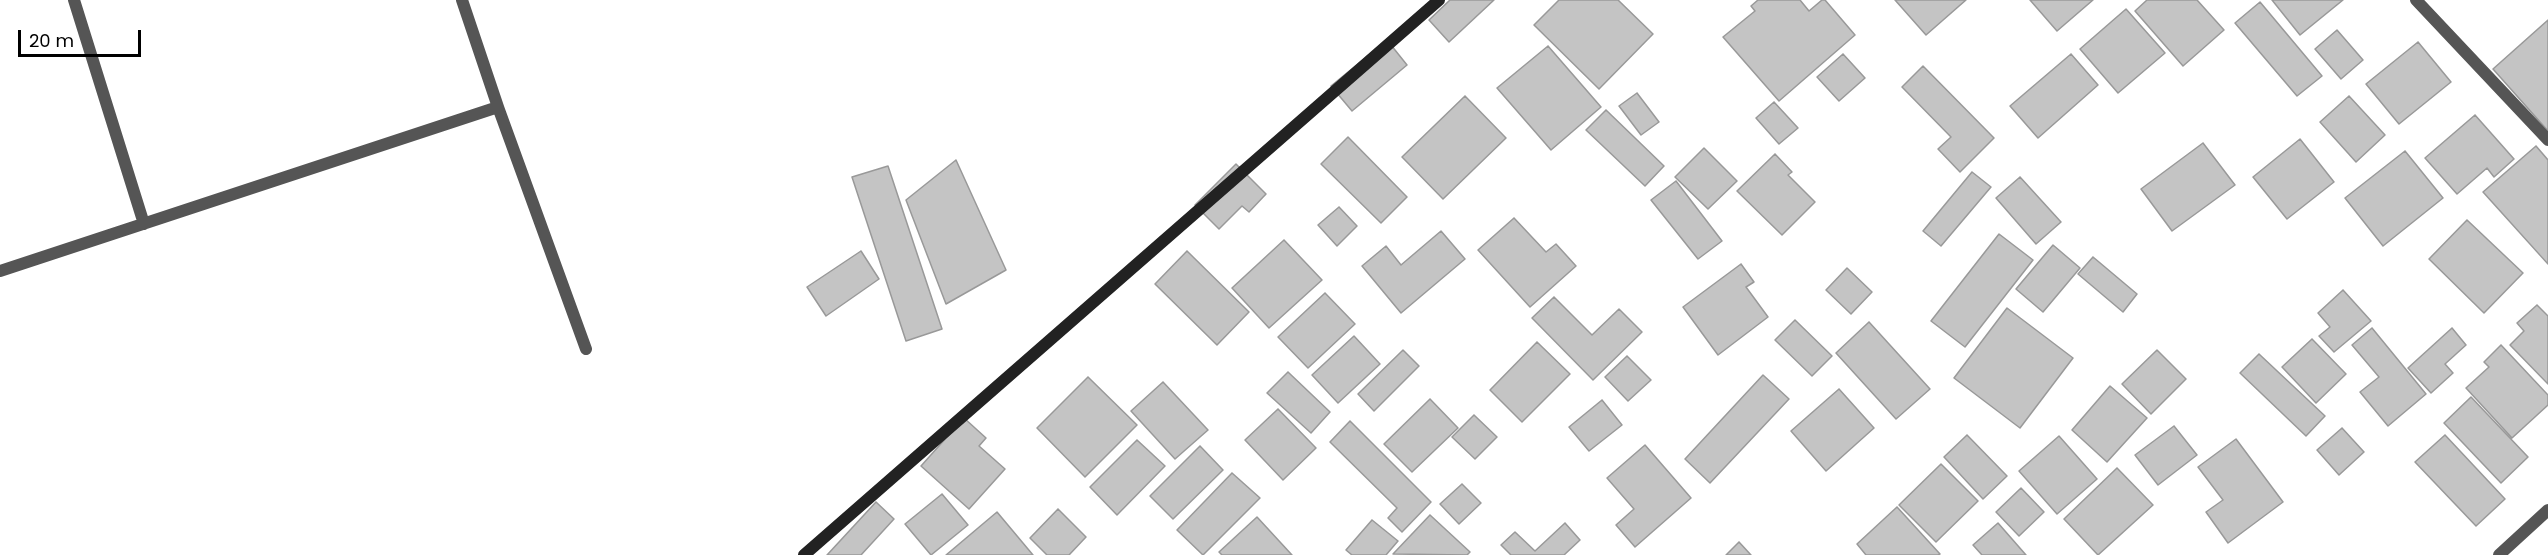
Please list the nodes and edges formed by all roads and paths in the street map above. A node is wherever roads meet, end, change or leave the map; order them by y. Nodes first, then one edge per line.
1 (74, 0) edge
2 (462, 0) edge
3 (1439, 0) edge
4 (2416, 0) edge
5 (498, 107) junction
6 (2548, 140) edge
7 (144, 224) junction
8 (0, 272) edge
9 (586, 349) dead end
10 (2548, 510) edge
11 (804, 555) edge
12 (2499, 555) edge

1 - 7 street
2 - 5 street
3 - 11 street
4 - 6 street
5 - 7 street
5 - 9 street
7 - 8 street
10 - 12 street

